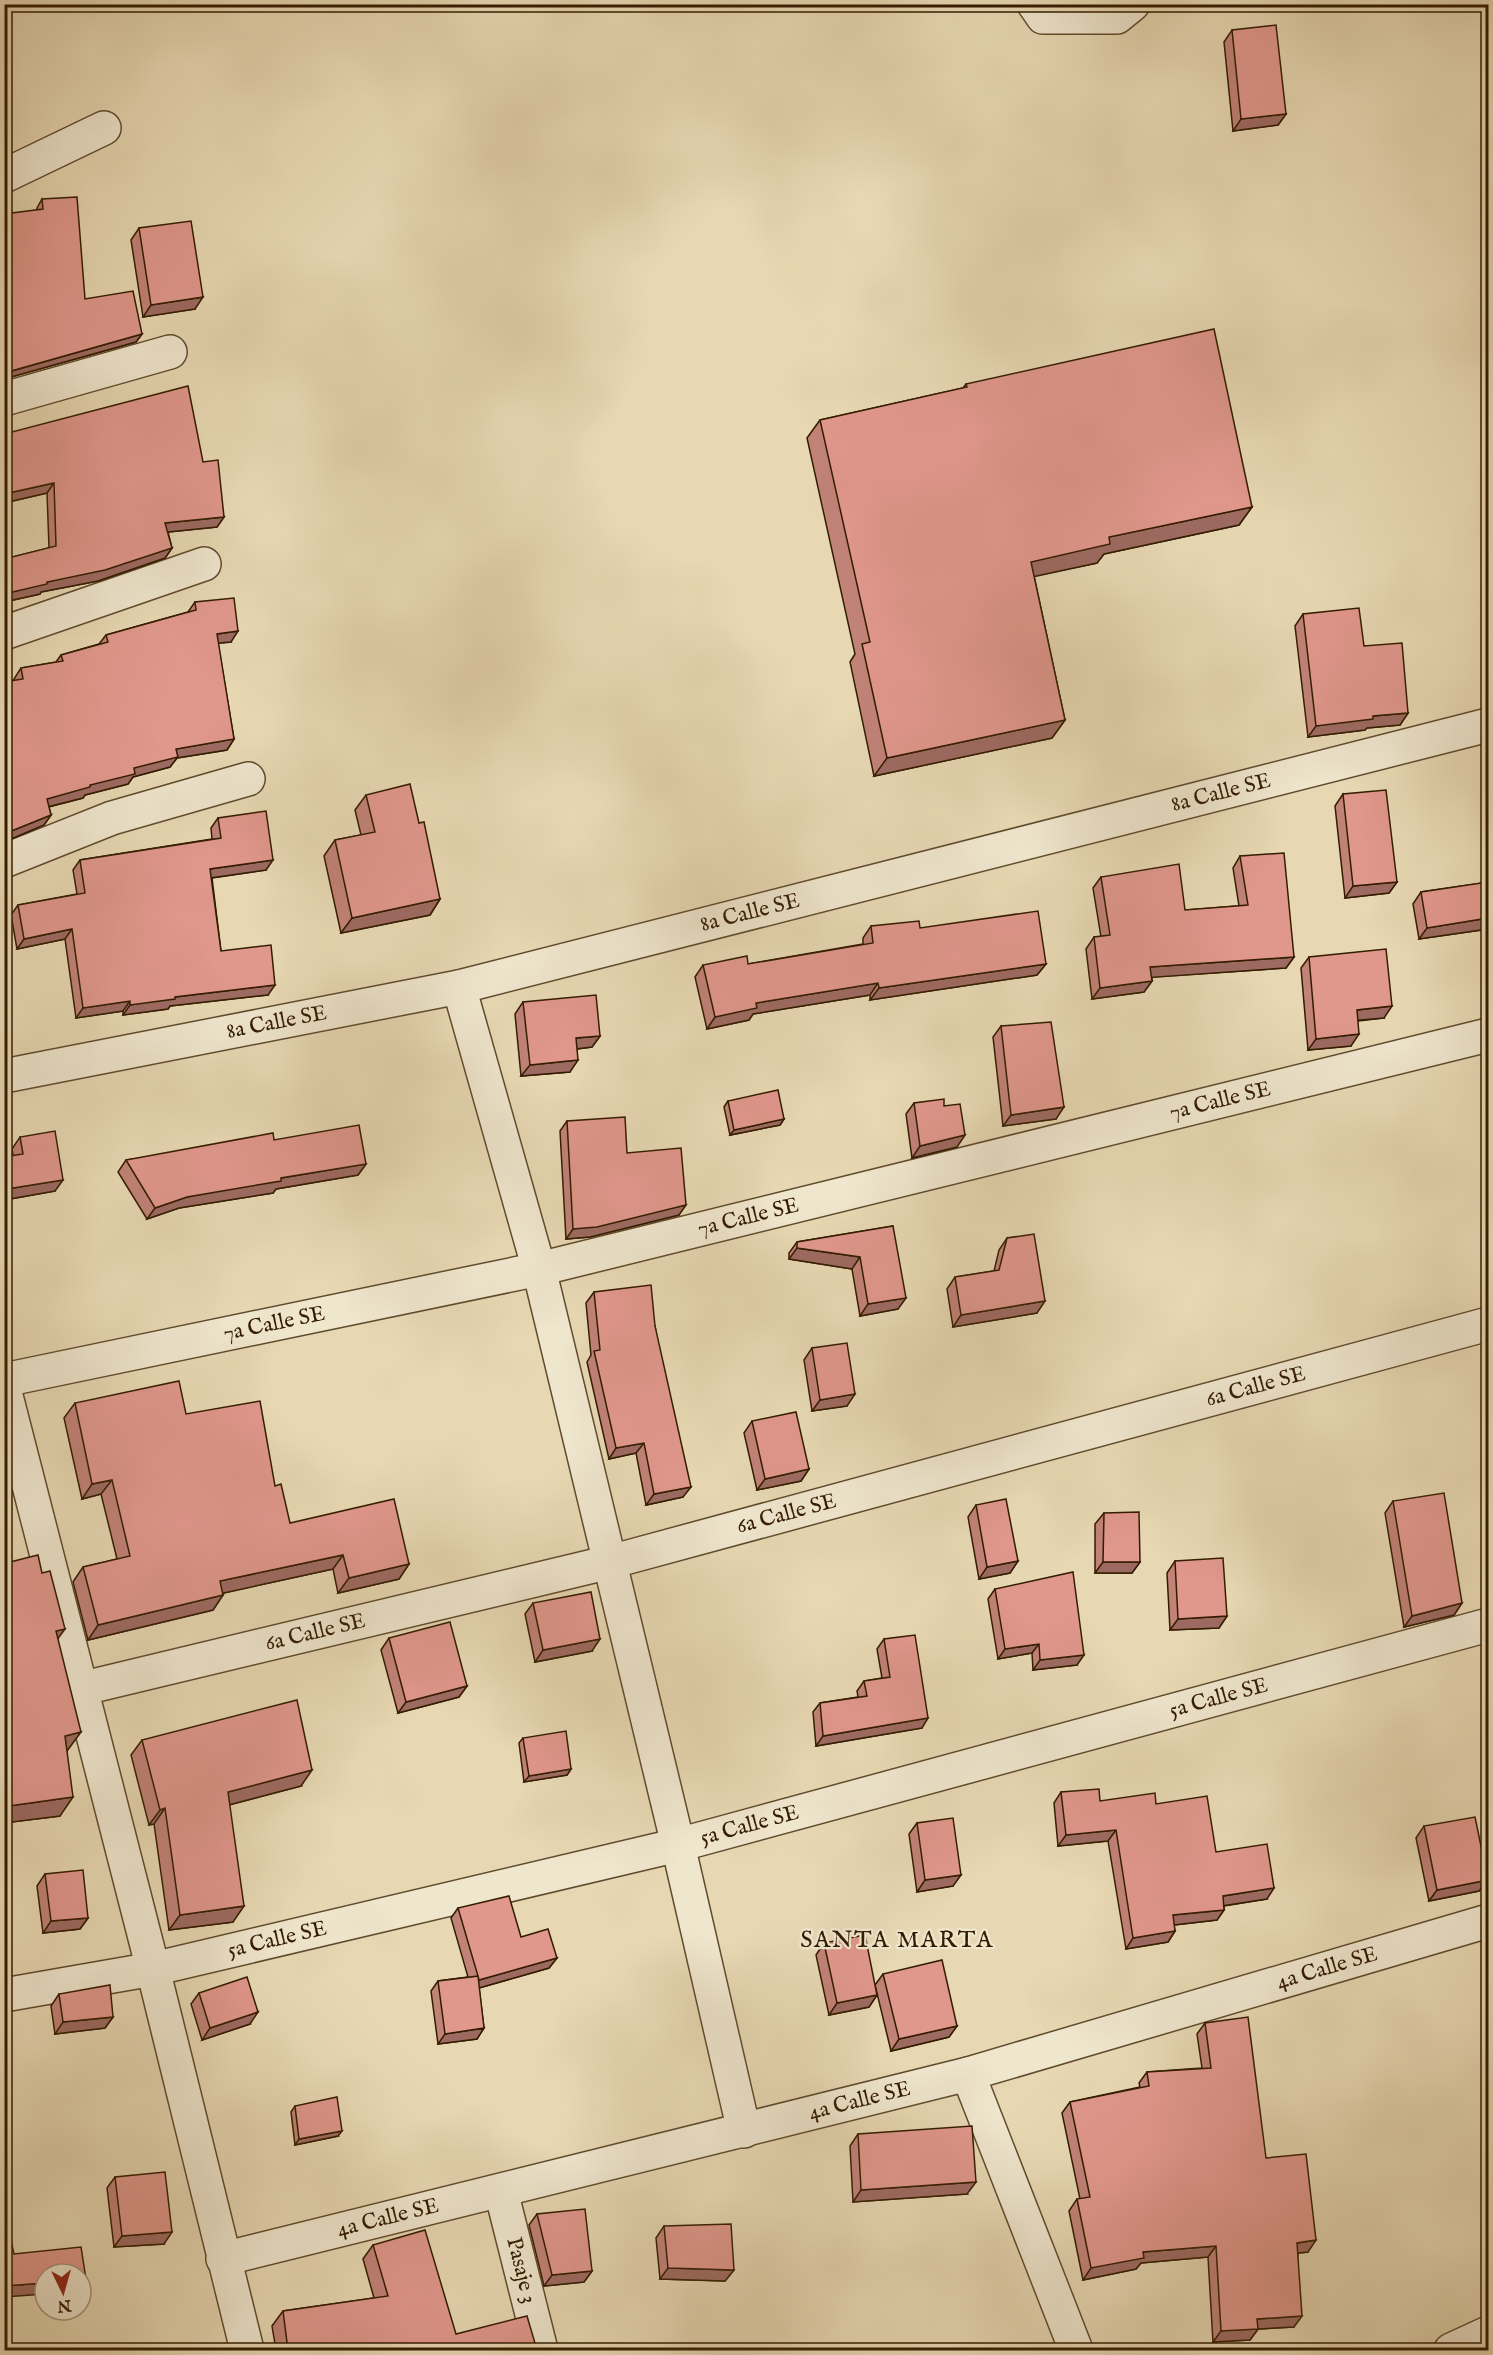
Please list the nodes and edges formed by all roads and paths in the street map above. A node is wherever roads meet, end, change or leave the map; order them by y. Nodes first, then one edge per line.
1 (1034, 4) edge
2 (1133, 4) edge
3 (104, 128) dead end
4 (4, 176) edge
5 (170, 352) dead end
6 (4, 399) edge
7 (204, 564) dead end
8 (4, 633) edge
9 (1488, 724) edge
10 (248, 779) dead end
11 (4, 861) edge
12 (459, 987) junction
13 (1488, 1035) edge
14 (4, 1076) edge
15 (540, 1269) junction
16 (1488, 1324) edge
17 (4, 1380) edge
18 (4, 1388) edge
19 (610, 1562) junction
20 (1488, 1625) edge
21 (80, 1689) junction
22 (678, 1845) junction
23 (1488, 1921) edge
24 (153, 1969) junction
25 (4, 1995) edge
26 (968, 2074) junction
27 (744, 2131) junction
28 (501, 2191) junction
29 (223, 2259) junction
30 (1488, 2333) edge
31 (247, 2350) edge
32 (541, 2350) edge
33 (1076, 2350) edge
34 (1451, 2350) edge

1 - 2 street
3 - 4 street
5 - 6 street
7 - 8 street
9 - 12 street, 8a Calle SE
10 - 11 street
12 - 14 street, 8a Calle SE
12 - 15 street
13 - 15 street, 7a Calle SE
15 - 17 street, 7a Calle SE
15 - 19 street
16 - 19 street, 6a Calle SE
18 - 21 street
19 - 21 street, 6a Calle SE
19 - 22 street
20 - 22 street, 5a Calle SE
21 - 24 street
22 - 24 street, 5a Calle SE
22 - 27 street
23 - 26 street, 4a Calle SE
24 - 25 street, 5a Calle SE
24 - 29 street
26 - 27 street, 4a Calle SE
26 - 33 street
27 - 28 street, 4a Calle SE
28 - 29 street, 4a Calle SE
28 - 32 street, Pasaje 3
29 - 31 street
30 - 34 street

